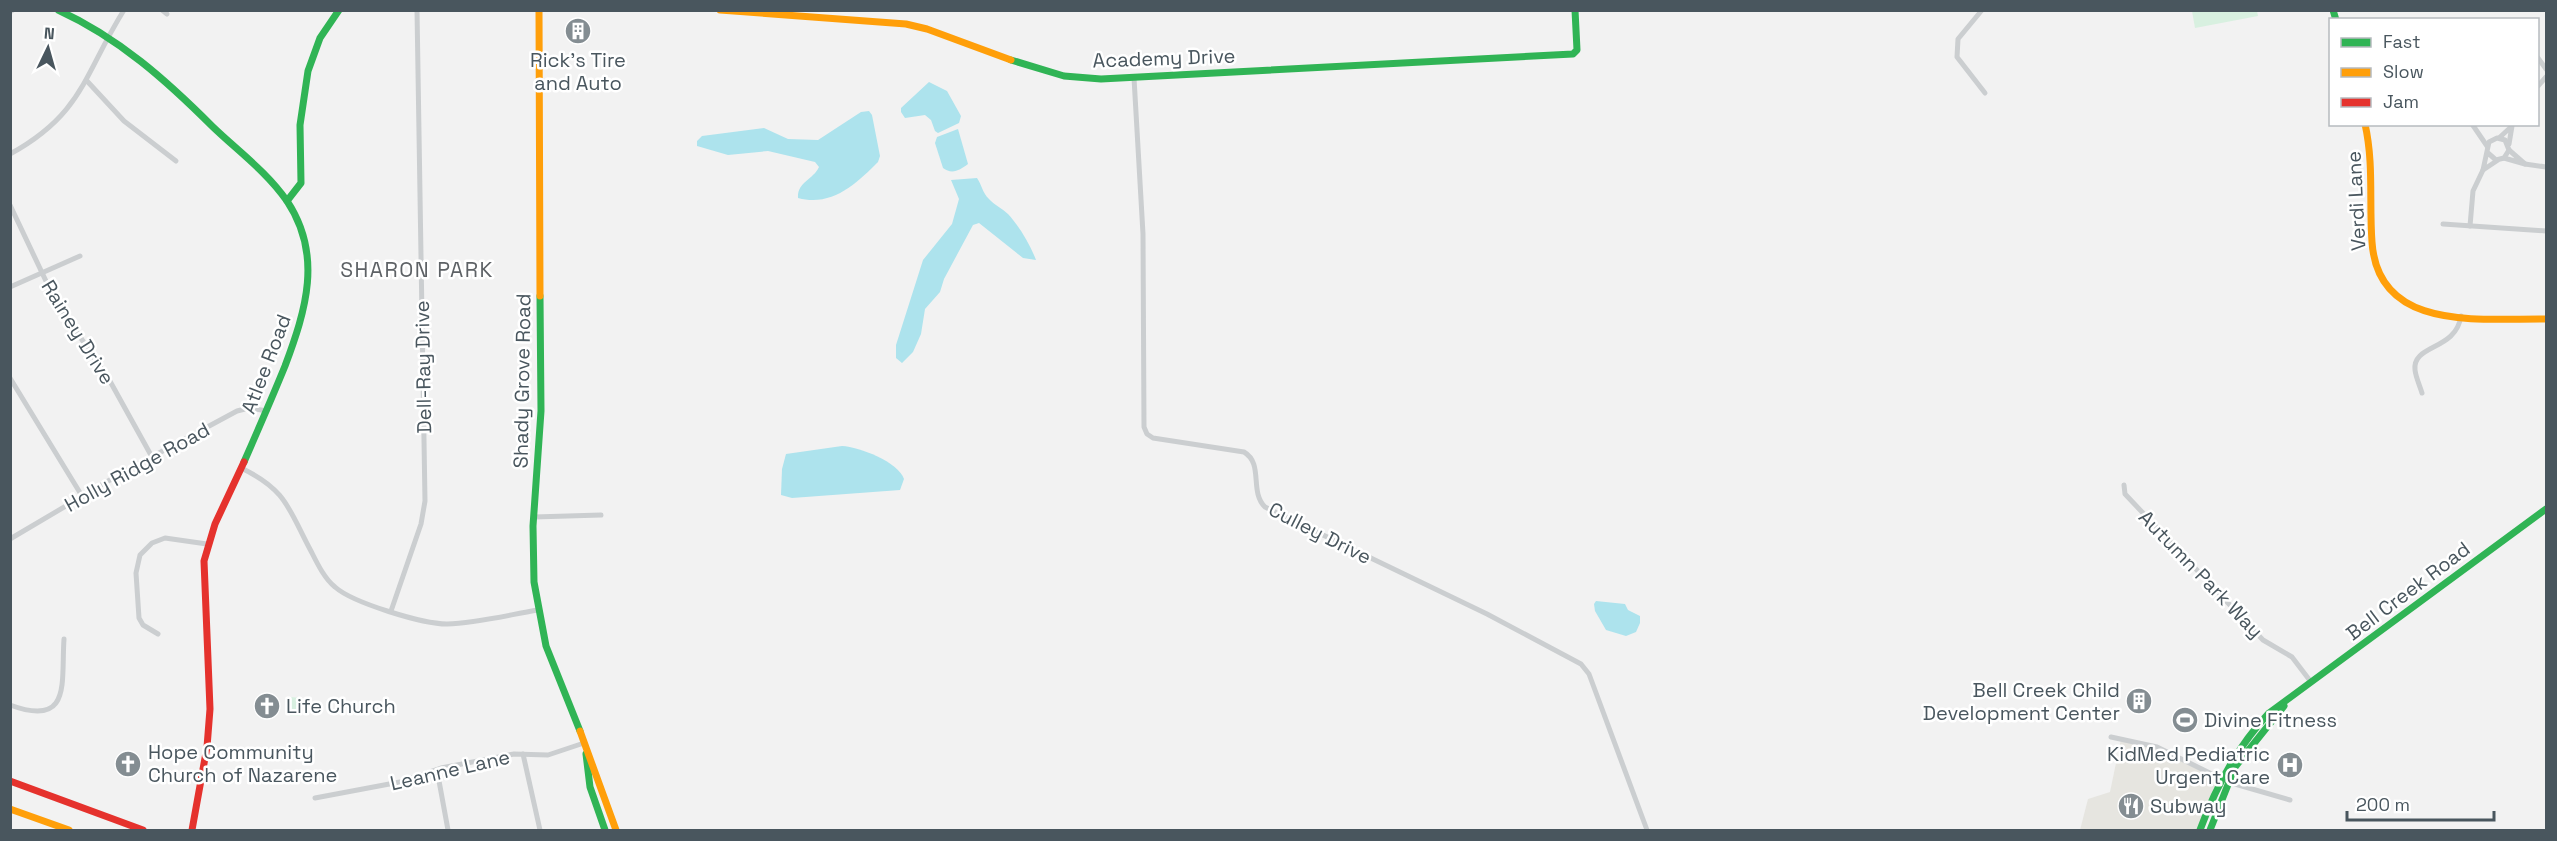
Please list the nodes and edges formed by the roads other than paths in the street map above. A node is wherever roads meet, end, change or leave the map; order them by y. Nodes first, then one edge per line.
1 (58, 10) edge
2 (124, 10) edge
3 (339, 10) edge
4 (417, 10) edge
5 (539, 10) edge
6 (720, 10) edge
7 (1575, 10) edge
8 (1982, 10) edge
9 (108, 37) junction
10 (1134, 78) junction
11 (87, 81) junction
12 (1984, 93) dead end
13 (2366, 126) edge
14 (2474, 126) edge
15 (2512, 126) edge
16 (2513, 126) edge
17 (2479, 133) junction
18 (2496, 139) junction
19 (2509, 148) junction
20 (2488, 150) junction
21 (10, 154) edge
22 (2501, 159) junction
23 (176, 161) dead end
24 (2525, 164) junction
25 (2547, 167) edge
26 (2482, 170) junction
27 (287, 201) junction
28 (10, 205) edge
29 (2443, 224) dead end
30 (2470, 226) junction
31 (2547, 231) edge
32 (80, 256) dead end
33 (41, 273) junction
34 (10, 287) edge
35 (2461, 316) junction
36 (2547, 319) edge
37 (11, 378) edge
38 (2422, 393) dead end
39 (267, 411) junction
40 (152, 457) junction
41 (241, 468) junction
42 (2124, 485) dead end
43 (82, 496) junction
44 (2547, 510) edge
45 (601, 515) dead end
46 (534, 517) junction
47 (11, 537) edge
48 (207, 544) junction
49 (538, 610) junction
50 (391, 611) junction
51 (158, 634) dead end
52 (64, 639) dead end
53 (2311, 682) junction
54 (10, 705) edge
55 (2111, 737) dead end
56 (584, 743) junction
57 (523, 754) junction
58 (437, 770) junction
59 (2224, 780) junction
60 (10, 781) edge
61 (315, 798) dead end
62 (2290, 800) dead end
63 (10, 809) edge
64 (69, 831) edge
65 (143, 831) edge
66 (192, 831) edge
67 (448, 831) edge
68 (540, 831) edge
69 (605, 831) edge
70 (616, 831) edge
71 (1647, 831) edge
72 (2200, 831) edge
73 (2210, 831) edge

1 - 9 main road, Atlee Road
2 - 9 street
3 - 27 main road
4 - 50 street, Dell-Ray Drive
5 - 46 main road, Shady Grove Road
6 - 10 main road, Academy Drive
7 - 10 main road, Academy Drive
8 - 12 street
9 - 11 street
9 - 27 main road, Atlee Road
10 - 71 street, Culley Drive
11 - 21 street
11 - 23 street
13 - 35 main road, Verdi Lane
14 - 17 street
15 - 18 street
16 - 19 street
17 - 18 street
17 - 20 street
18 - 19 street
18 - 20 street
19 - 22 street
19 - 24 street
20 - 22 street
20 - 26 street
22 - 24 street
22 - 26 street
24 - 25 street
26 - 30 street
27 - 39 main road, Atlee Road
28 - 33 street, Rainey Drive
29 - 30 street
30 - 31 street
32 - 33 street
33 - 34 street
33 - 40 street, Rainey Drive
35 - 36 main road, Verdi Lane
35 - 38 street
37 - 43 street
39 - 40 street, Holly Ridge Road
39 - 41 main road, Atlee Road
40 - 43 street, Holly Ridge Road
41 - 48 main road, Atlee Road
41 - 50 street
42 - 53 street, Autumn Park Way
43 - 47 street, Holly Ridge Road
44 - 53 main road, Bell Creek Road
45 - 46 street
46 - 49 main road, Shady Grove Road
48 - 51 street
48 - 66 main road, Atlee Road
49 - 50 street
49 - 56 main road, Shady Grove Road
52 - 54 street
53 - 59 main road, Bell Creek Road
55 - 59 street
56 - 57 street, Leanne Lane
56 - 69 main road, Shady Grove Road
56 - 70 main road, Shady Grove Road
57 - 58 street, Leanne Lane
57 - 68 street
58 - 61 street, Leanne Lane
58 - 67 street
59 - 62 street
59 - 72 main road, Bell Creek Road
59 - 73 main road, Bell Creek Road
60 - 65 main road
63 - 64 main road

